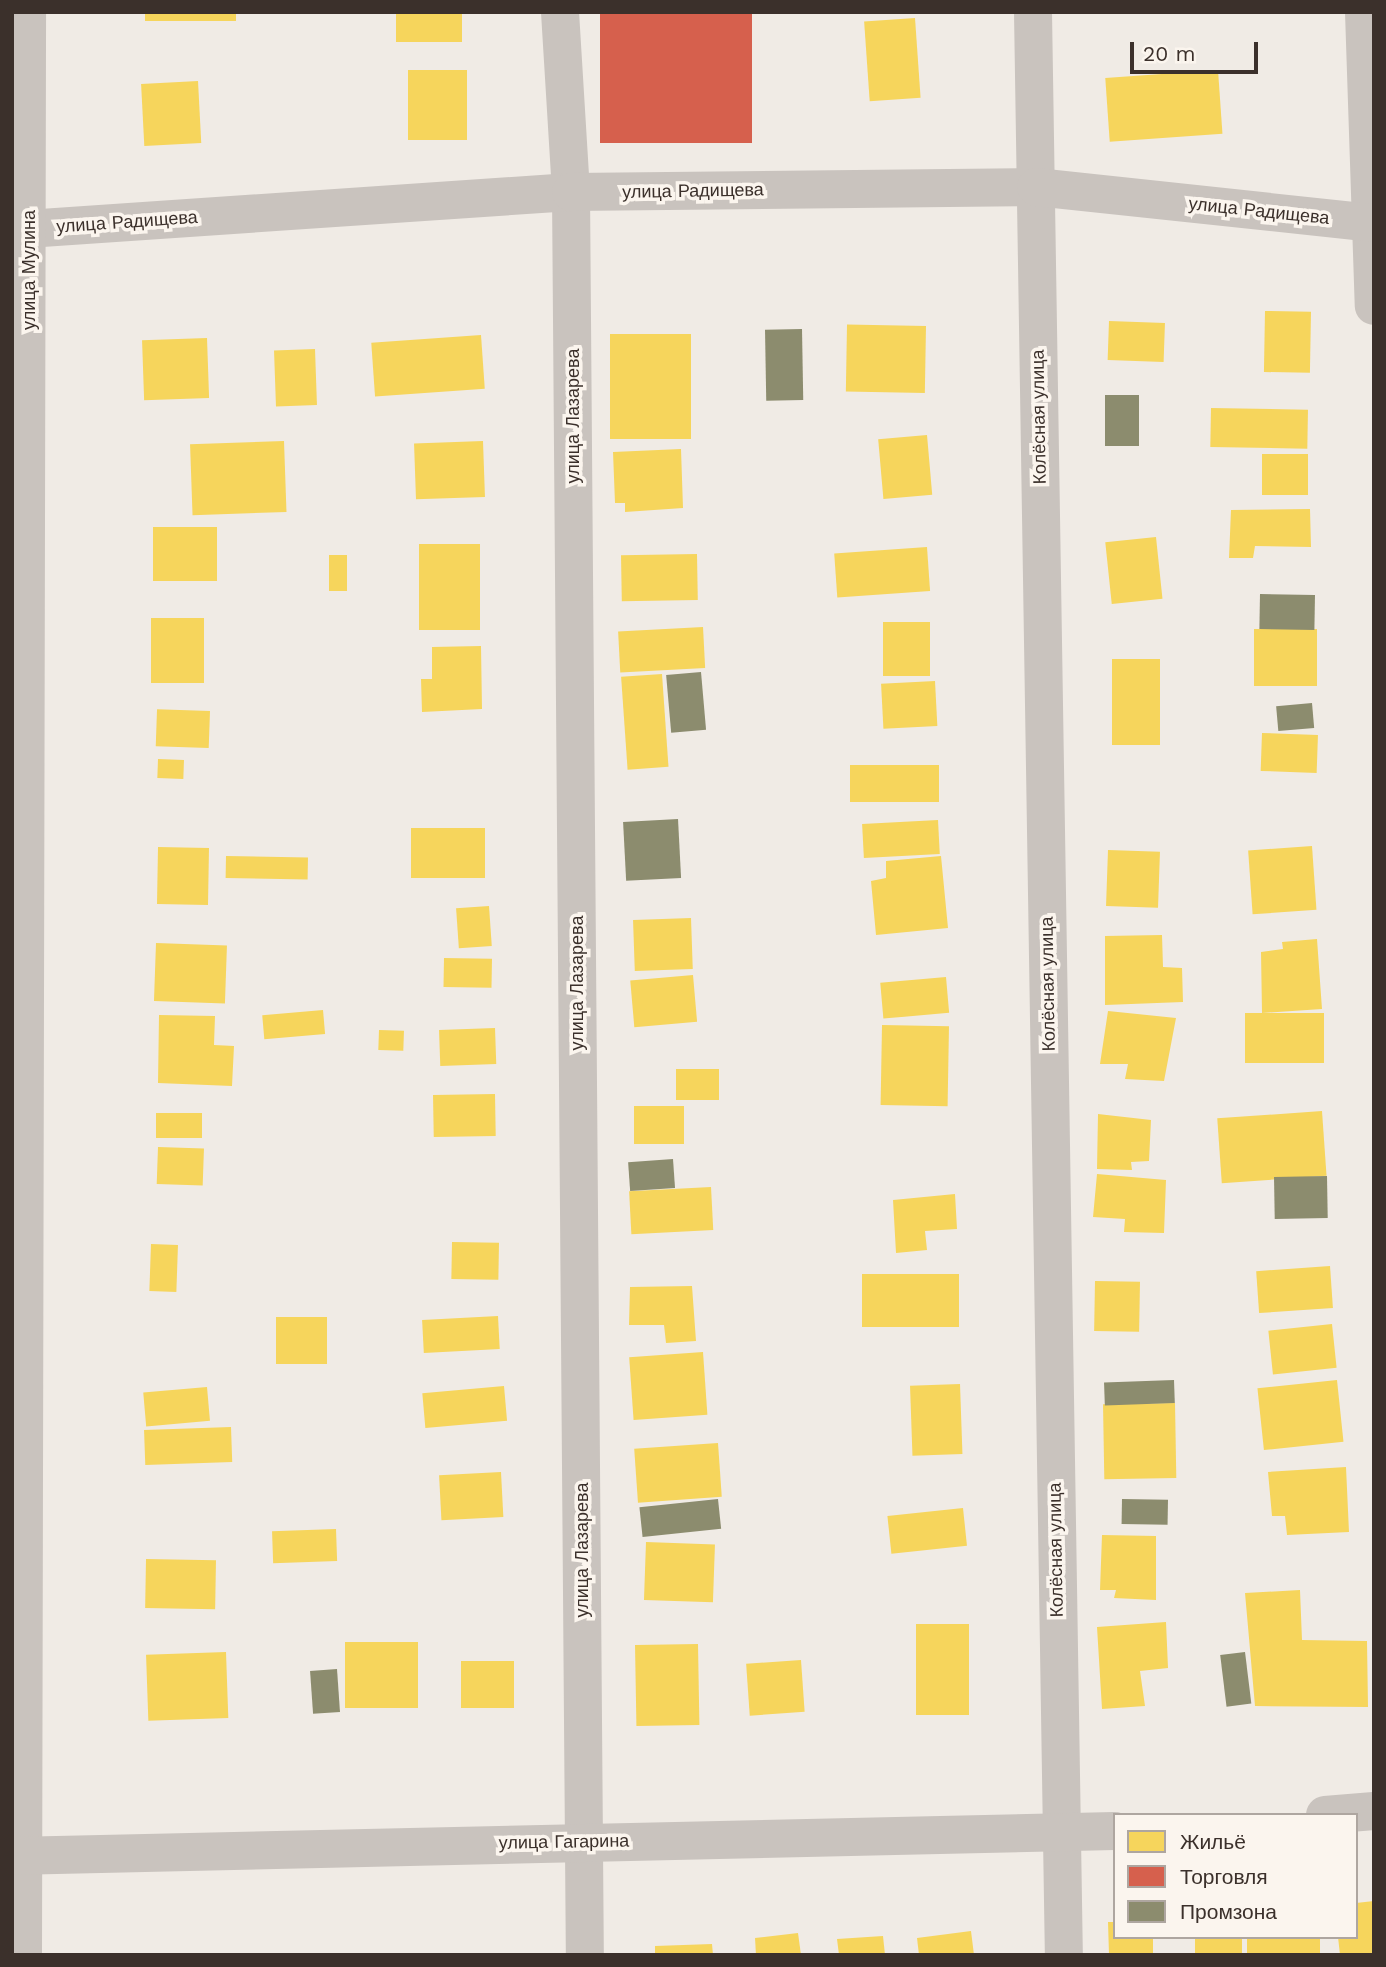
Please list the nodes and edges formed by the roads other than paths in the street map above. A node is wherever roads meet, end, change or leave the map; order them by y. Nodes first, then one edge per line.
1 (27, 12) edge
2 (560, 12) edge
3 (1033, 12) edge
4 (1364, 12) edge
5 (1035, 187) junction
6 (571, 192) junction
7 (1371, 223) edge
8 (21, 229) edge
9 (1374, 306) edge
10 (1374, 1811) edge
11 (1350, 1813) edge
12 (1113, 1831) edge
13 (1060, 1835) junction
14 (584, 1841) junction
15 (19, 1856) edge
16 (23, 1955) edge
17 (585, 1955) edge
18 (1064, 1955) edge

1 - 8 street, улица Мулина
2 - 6 street, улица Лазарева
3 - 5 street, Колёсная улица
4 - 7 street
5 - 6 street, улица Радищева
5 - 7 street, улица Радищева
5 - 13 street, Колёсная улица
6 - 8 street, улица Радищева
6 - 14 street, улица Лазарева
7 - 9 street
8 - 15 street, улица Мулина
10 - 11 street
12 - 13 street, улица Гагарина
13 - 14 street, улица Гагарина
13 - 18 street, Колёсная улица
14 - 15 street, улица Гагарина
14 - 17 street, улица Лазарева
15 - 16 street, улица Мулина

